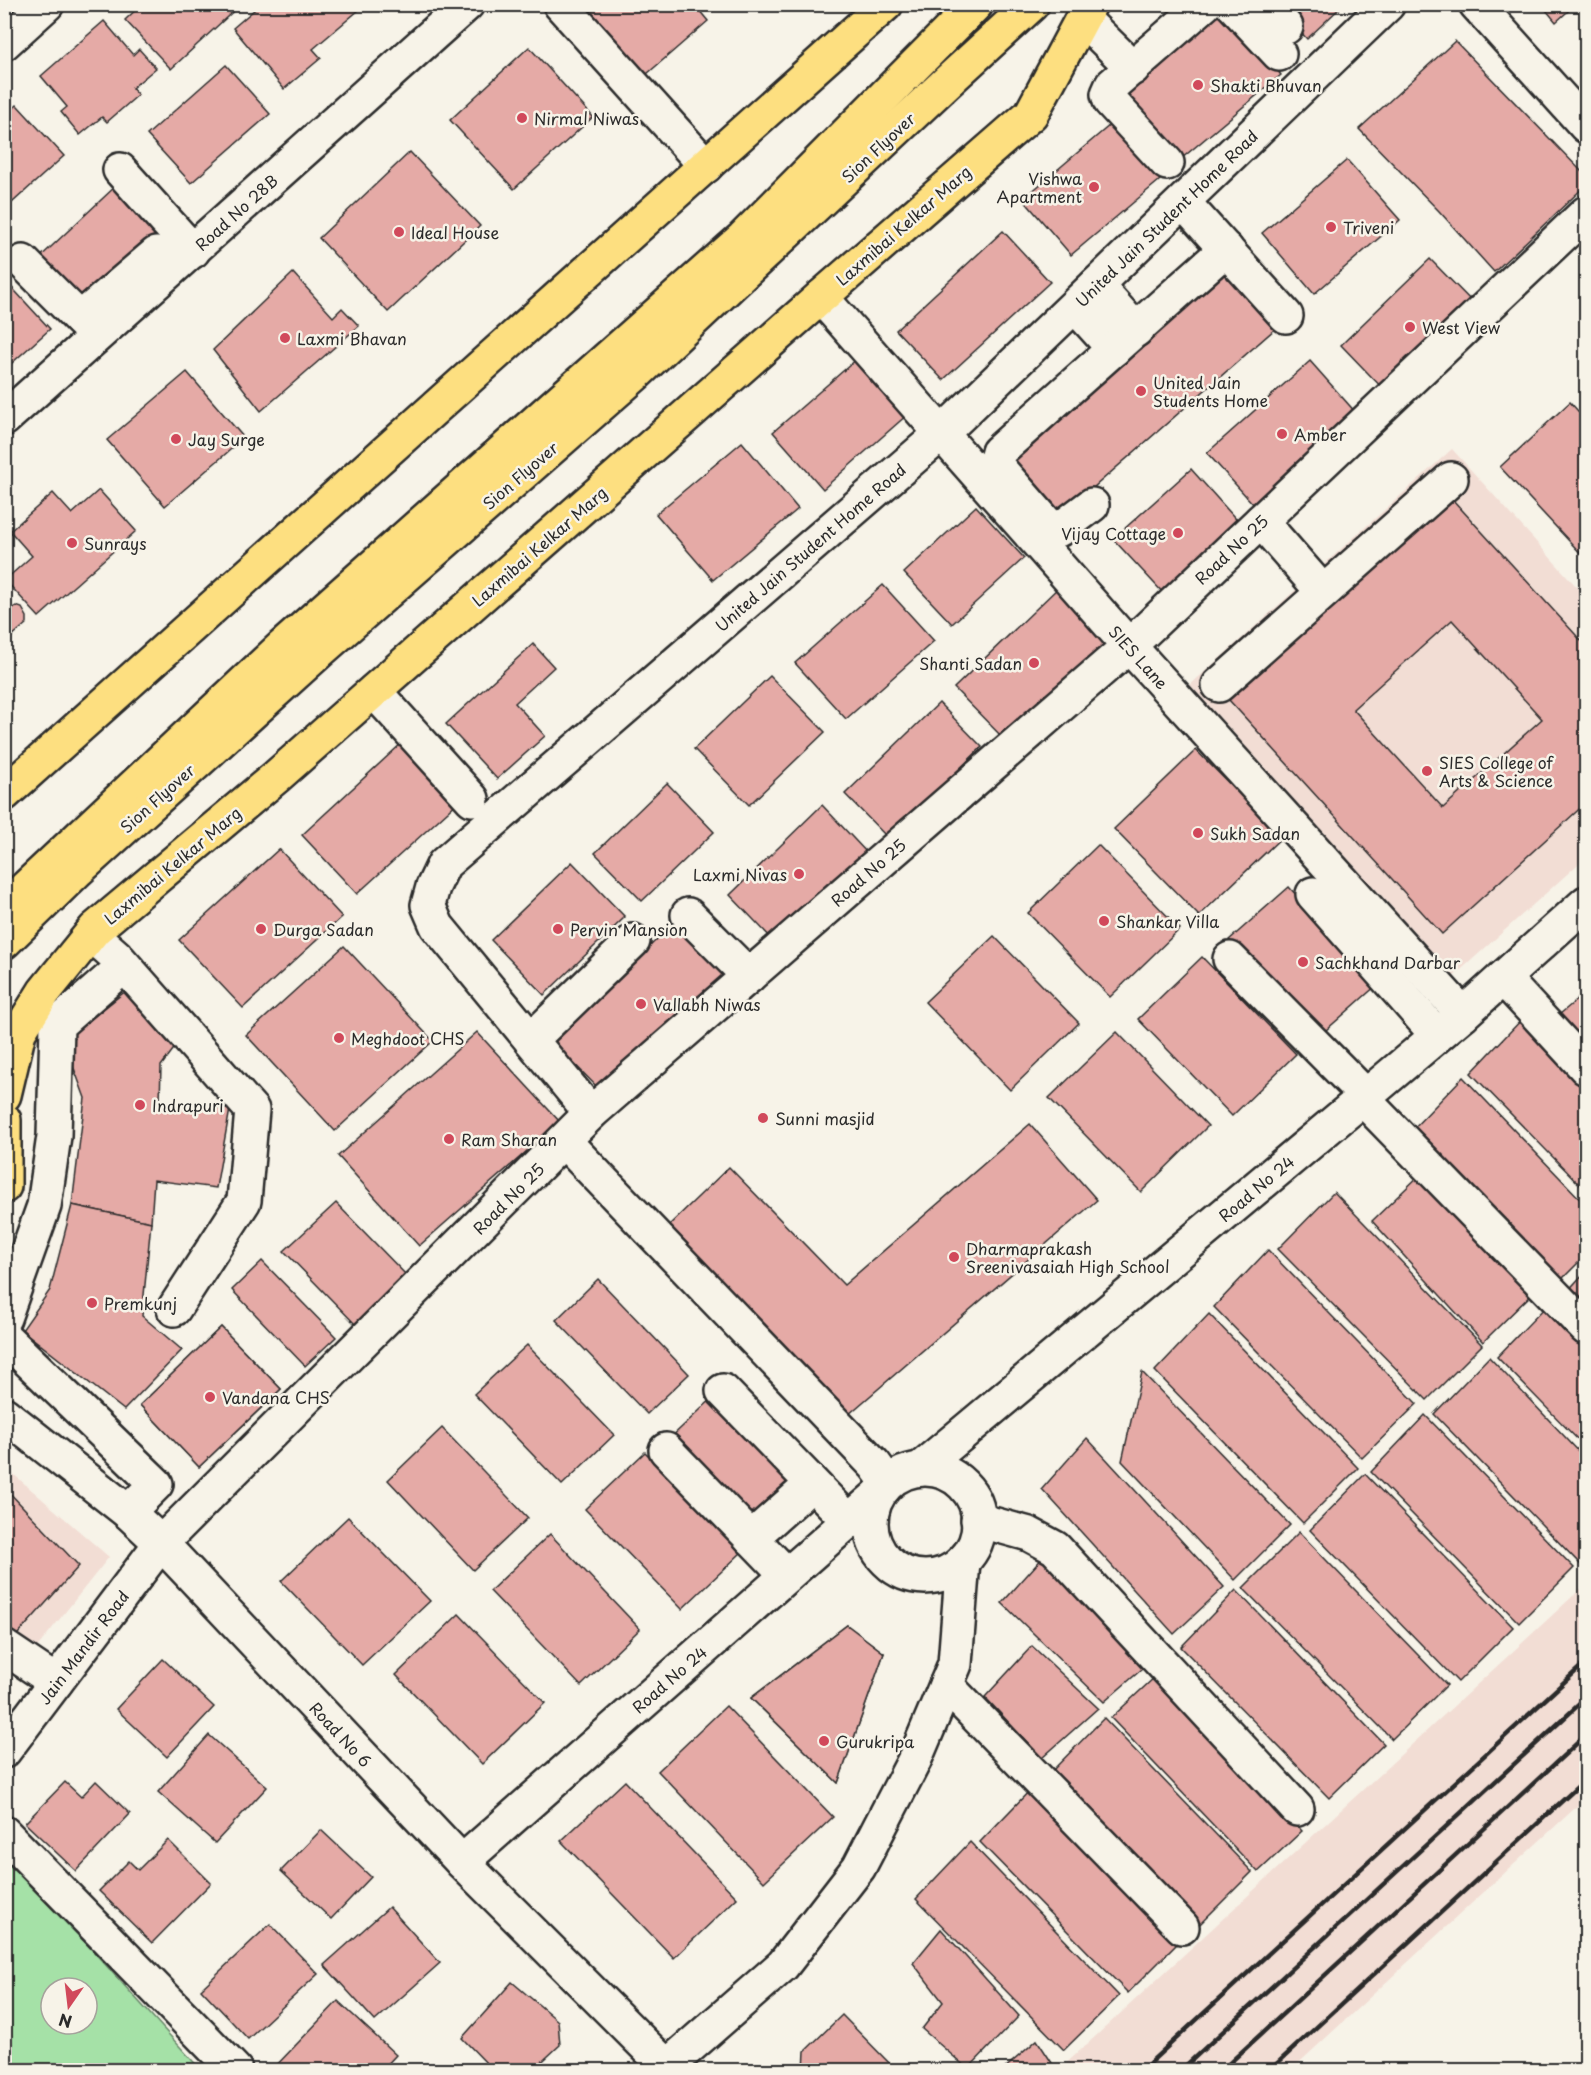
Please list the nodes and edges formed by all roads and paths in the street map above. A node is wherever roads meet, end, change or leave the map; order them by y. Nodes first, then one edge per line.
1 (47, 4) edge
2 (467, 4) edge
3 (560, 4) edge
4 (886, 4) edge
5 (976, 4) edge
6 (1032, 4) edge
7 (1205, 4) edge
8 (1232, 4) edge
9 (1388, 4) edge
10 (1476, 4) edge
11 (1086, 11) edge
12 (1277, 28) edge
13 (4, 43) edge
14 (1133, 68) junction
15 (1587, 126) edge
16 (1167, 163) dead end
17 (705, 166) junction
18 (120, 170) dead end
19 (1183, 202) junction
20 (1587, 213) edge
21 (185, 243) junction
22 (1226, 249) junction
23 (23, 262) dead end
24 (1085, 296) junction
25 (821, 297) junction
26 (1286, 316) dead end
27 (89, 328) junction
28 (1125, 340) junction
29 (4, 419) edge
30 (942, 433) junction
31 (1451, 479) dead end
32 (1092, 505) dead end
33 (1261, 521) junction
34 (1323, 592) junction
35 (1128, 646) junction
36 (1220, 685) dead end
37 (374, 691) junction
38 (4, 794) edge
39 (472, 799) dead end
40 (1313, 894) dead end
41 (1587, 903) edge
42 (4, 908) edge
43 (688, 915) dead end
44 (91, 934) junction
45 (633, 941) dead end
46 (4, 942) edge
47 (1230, 959) dead end
48 (124, 966) junction
49 (749, 976) junction
50 (1503, 978) junction
51 (1462, 1014) junction
52 (1437, 1035) junction
53 (531, 1040) junction
54 (1587, 1068) edge
55 (4, 1095) edge
56 (1365, 1097) junction
57 (591, 1113) junction
58 (4, 1120) edge
59 (564, 1141) junction
60 (4, 1186) edge
61 (174, 1309) dead end
62 (4, 1318) edge
63 (1587, 1328) edge
64 (4, 1337) edge
65 (723, 1391) dead end
66 (4, 1414) edge
67 (666, 1450) dead end
68 (920, 1469) junction
69 (812, 1484) junction
70 (882, 1490) junction
71 (128, 1512) junction
72 (978, 1520) junction
73 (849, 1521) junction
74 (751, 1538) junction
75 (161, 1544) junction
76 (963, 1561) junction
77 (787, 1575) junction
78 (4, 1647) edge
79 (56, 1682) junction
80 (946, 1685) junction
81 (4, 1751) edge
82 (1297, 1809) dead end
83 (4, 1833) edge
84 (462, 1862) junction
85 (1182, 1927) dead end
86 (665, 2069) edge
87 (235, 2070) edge

1 - 13 street
2 - 21 street, Road No 28B
3 - 17 street
4 - 17 main road
5 - 42 main road, Sion Flyover
6 - 46 main road, Sion Flyover
7 - 14 street
8 - 12 street
9 - 19 street, United Jain Student Home Road
10 - 15 street
11 - 14 street
11 - 25 main road, Laxmibai Kelkar Marg
14 - 16 street
17 - 38 main road
18 - 21 street
19 - 22 street
19 - 24 street, United Jain Student Home Road
20 - 33 street, Road No 25
21 - 27 street, Road No 28B
22 - 26 street
22 - 28 street
23 - 27 street
24 - 28 street
24 - 30 street, United Jain Student Home Road
25 - 30 street, SIES Lane
25 - 37 main road, Laxmibai Kelkar Marg
27 - 29 street, Road No 28B
28 - 32 street
30 - 35 street, SIES Lane
30 - 53 street, United Jain Student Home Road
31 - 34 street
33 - 34 street
33 - 35 street, Road No 25
34 - 36 street
35 - 49 street, Road No 25
35 - 51 street, SIES Lane
37 - 39 street
37 - 44 main road, Laxmibai Kelkar Marg
40 - 52 street
41 - 50 street, Road No 24
43 - 49 street
44 - 48 street
44 - 55 main road, Laxmibai Kelkar Marg
45 - 53 street
47 - 56 street
48 - 61 street
48 - 62 street
49 - 57 street, Road No 25
50 - 51 street, Road No 24
50 - 54 street
51 - 52 street, Road No 24
52 - 56 street, Road No 24
53 - 57 street, United Jain Student Home Road
56 - 63 street
56 - 68 street, Road No 24
57 - 59 street, Road No 25
58 - 60 main road
59 - 70 street
59 - 75 street, Road No 25
64 - 71 street
65 - 69 street
66 - 71 street, Road No 6
67 - 74 street
68 - 70 street
68 - 72 street
69 - 73 street
69 - 74 street
70 - 73 street, Road No 24
70 - 76 street
71 - 75 street, Road No 6
72 - 76 street
72 - 82 street
73 - 77 street, Road No 24
74 - 77 street
75 - 79 street, Jain Mandir Road
75 - 84 street, Road No 6
76 - 80 street
77 - 84 street, Road No 24
78 - 79 street
79 - 81 street, Jain Mandir Road
80 - 85 street
80 - 86 street
83 - 87 street
84 - 86 street, Road No 6

